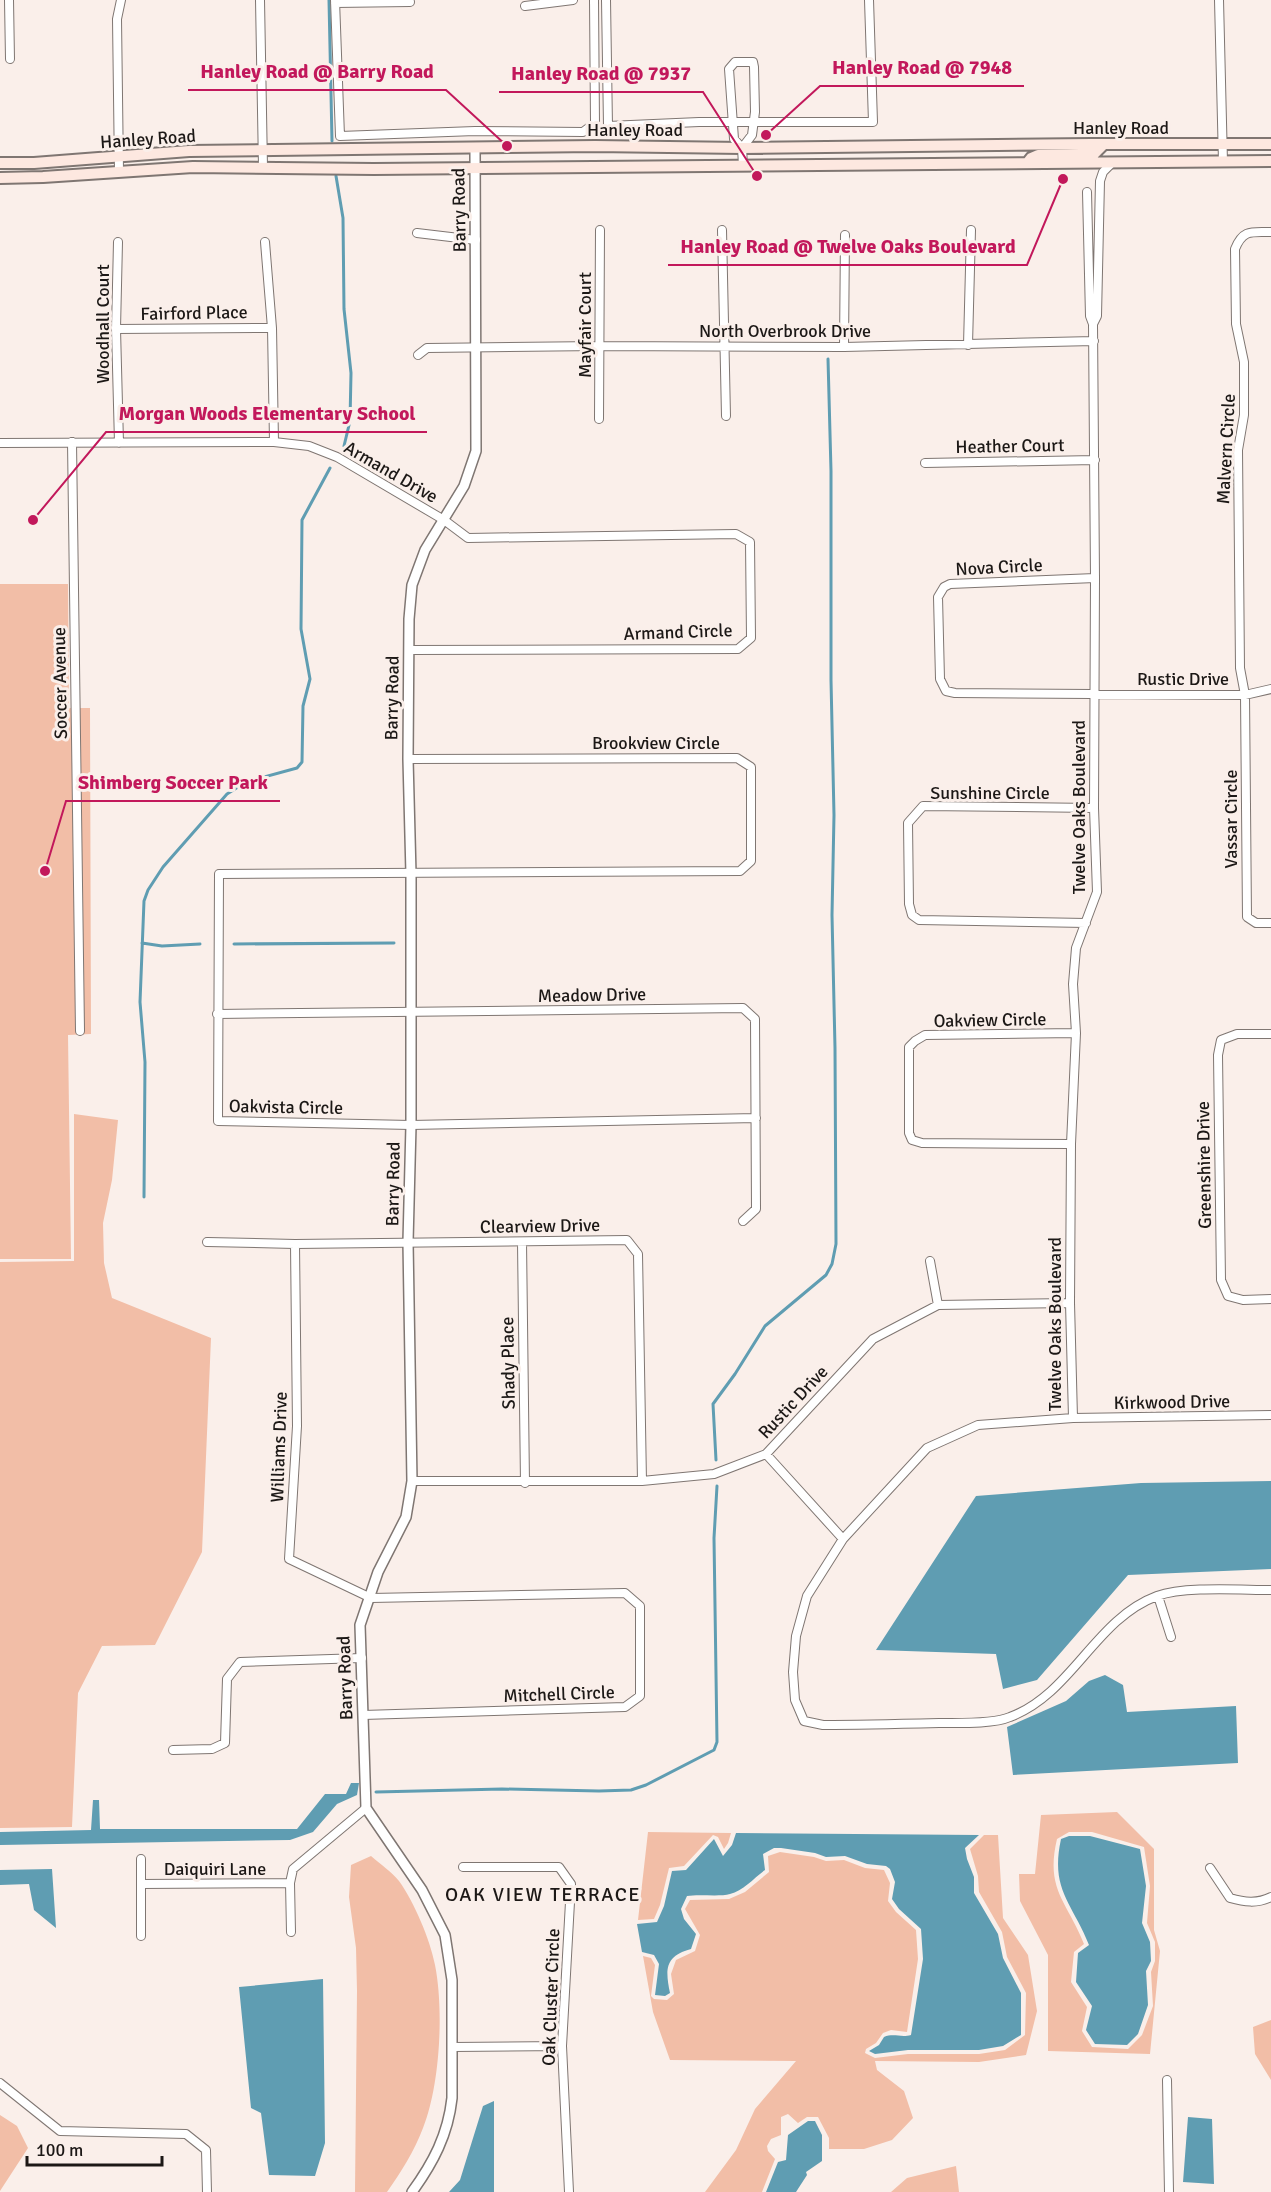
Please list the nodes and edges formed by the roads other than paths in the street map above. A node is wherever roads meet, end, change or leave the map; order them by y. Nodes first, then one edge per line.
1 (9, 0) edge
2 (121, 0) edge
3 (260, 0) edge
4 (573, 0) edge
5 (594, 0) edge
6 (606, 0) edge
7 (869, 0) edge
8 (1219, 0) edge
9 (335, 2) edge
10 (410, 2) dead end
11 (525, 6) dead end
12 (10, 59) dead end
13 (732, 124) junction
14 (753, 124) junction
15 (475, 131) junction
16 (1104, 144) junction
17 (1271, 144) edge
18 (1222, 145) junction
19 (475, 148) junction
20 (742, 148) junction
21 (263, 152) junction
22 (119, 157) junction
23 (1271, 161) edge
24 (1223, 162) junction
25 (0, 163) edge
26 (1027, 163) junction
27 (1112, 163) junction
28 (743, 165) junction
29 (263, 166) junction
30 (475, 168) junction
31 (119, 172) junction
32 (0, 178) edge
33 (1087, 192) dead end
34 (1087, 214) junction
35 (1100, 214) junction
36 (600, 230) dead end
37 (722, 230) dead end
38 (971, 230) dead end
39 (1271, 232) edge
40 (417, 233) dead end
41 (845, 235) dead end
42 (476, 240) junction
43 (118, 242) dead end
44 (265, 242) dead end
45 (1093, 324) junction
46 (272, 328) junction
47 (116, 329) junction
48 (1094, 340) junction
49 (968, 345) junction
50 (599, 346) junction
51 (725, 347) junction
52 (844, 347) junction
53 (476, 348) junction
54 (418, 355) dead end
55 (726, 416) dead end
56 (599, 419) dead end
57 (72, 442) junction
58 (274, 442) junction
59 (0, 443) edge
60 (119, 443) junction
61 (1095, 460) junction
62 (925, 463) dead end
63 (444, 520) junction
64 (1095, 578) junction
65 (409, 650) junction
66 (1271, 689) edge
67 (1094, 694) junction
68 (1245, 695) junction
69 (408, 759) junction
70 (1094, 808) junction
71 (411, 874) junction
72 (1086, 923) junction
73 (1271, 923) edge
74 (411, 1011) junction
75 (217, 1014) junction
76 (80, 1031) dead end
77 (1076, 1034) junction
78 (1271, 1034) edge
79 (756, 1118) junction
80 (411, 1125) junction
81 (1071, 1143) junction
82 (743, 1221) dead end
83 (207, 1242) dead end
84 (408, 1242) junction
85 (522, 1242) junction
86 (296, 1244) junction
87 (930, 1261) dead end
88 (1271, 1299) edge
89 (1070, 1303) junction
90 (938, 1305) junction
91 (1271, 1415) edge
92 (1073, 1418) junction
93 (766, 1454) junction
94 (412, 1481) junction
95 (642, 1481) junction
96 (525, 1483) junction
97 (843, 1539) junction
98 (1271, 1590) edge
99 (1158, 1596) junction
100 (371, 1598) junction
101 (1171, 1637) dead end
102 (362, 1658) junction
103 (363, 1714) junction
104 (173, 1750) dead end
105 (366, 1808) junction
106 (141, 1859) dead end
107 (463, 1867) dead end
108 (1210, 1868) dead end
109 (290, 1883) junction
110 (141, 1884) junction
111 (1271, 1897) edge
112 (291, 1932) dead end
113 (141, 1936) dead end
114 (562, 2046) junction
115 (453, 2047) junction
116 (1167, 2080) dead end
117 (0, 2083) edge
118 (207, 2192) edge
119 (412, 2192) edge
120 (569, 2192) edge
121 (1169, 2192) edge

1 - 12 street
2 - 22 street
3 - 21 street
4 - 11 street
5 - 15 street
6 - 13 street
7 - 14 street
8 - 18 street
9 - 10 street
9 - 15 street
13 - 14 street
13 - 14 street
13 - 20 street
14 - 20 street
15 - 19 street
16 - 18 main road, Hanley Road
16 - 20 main road, Hanley Road
16 - 26 main road
17 - 18 main road, Hanley Road
18 - 24 street
19 - 20 main road, Hanley Road
19 - 21 main road, Hanley Road
19 - 30 street, Barry Road
20 - 28 street
21 - 22 main road, Hanley Road
21 - 29 street
22 - 25 main road, Hanley Road
22 - 31 street
23 - 24 main road, Hanley Road
24 - 27 main road, Hanley Road
26 - 27 main road, Hanley Road
26 - 28 main road, Hanley Road
27 - 35 street, Twelve Oaks Boulevard
28 - 30 main road, Hanley Road
29 - 30 main road, Hanley Road
29 - 31 main road, Hanley Road
30 - 42 street, Barry Road
31 - 32 main road, Hanley Road
33 - 34 street, Twelve Oaks Boulevard
34 - 35 street
34 - 45 street, Twelve Oaks Boulevard
35 - 45 street, Twelve Oaks Boulevard
36 - 50 street, Mayfair Court
37 - 51 street
38 - 49 street
39 - 68 street, Malvern Circle
40 - 42 street
41 - 52 street
42 - 53 street, Barry Road
43 - 47 street, Woodhall Court
44 - 46 street
45 - 48 street, Twelve Oaks Boulevard
46 - 47 street, Fairford Place
46 - 58 street
47 - 60 street, Woodhall Court
48 - 49 street, North Overbrook Drive
48 - 61 street, Twelve Oaks Boulevard
49 - 52 street, North Overbrook Drive
50 - 51 street, North Overbrook Drive
50 - 53 street, North Overbrook Drive
50 - 56 street, Mayfair Court
51 - 52 street, North Overbrook Drive
51 - 55 street
53 - 54 street, North Overbrook Drive
53 - 63 street, Barry Road
57 - 59 street, Armand Drive
57 - 60 street, Armand Drive
57 - 76 street, Soccer Avenue
58 - 60 street, Armand Drive
58 - 63 street, Armand Drive
61 - 62 street, Heather Court
61 - 64 street, Twelve Oaks Boulevard
63 - 65 street, Barry Road
63 - 65 street, Armand Circle
64 - 67 street, Twelve Oaks Boulevard
64 - 67 street, Nova Circle
65 - 69 street, Barry Road
66 - 68 street, Rustic Drive
67 - 68 street, Rustic Drive
67 - 70 street, Twelve Oaks Boulevard
68 - 73 street, Vassar Circle
69 - 71 street, Barry Road
69 - 71 street, Brookview Circle
70 - 72 street, Twelve Oaks Boulevard
70 - 72 street, Sunshine Circle
71 - 74 street, Barry Road
71 - 75 street, Oakvista Circle
72 - 77 street, Twelve Oaks Boulevard
74 - 75 street, Meadow Drive
74 - 79 street, Meadow Drive
74 - 80 street, Barry Road
75 - 80 street, Oakvista Circle
77 - 81 street, Twelve Oaks Boulevard
77 - 81 street, Oakview Circle
78 - 88 street, Greenshire Drive
79 - 80 street, Oakvista Circle
79 - 82 street, Meadow Drive
80 - 84 street, Barry Road
81 - 89 street, Twelve Oaks Boulevard
83 - 86 street, Clearview Drive
84 - 85 street, Clearview Drive
84 - 86 street, Clearview Drive
84 - 94 street, Barry Road
85 - 95 street, Clearview Drive
85 - 96 street, Shady Place
86 - 100 street, Williams Drive
87 - 90 street
89 - 90 street, Rustic Drive
89 - 92 street, Twelve Oaks Boulevard
90 - 93 street, Rustic Drive
91 - 92 street, Kirkwood Drive
92 - 97 street, Twelve Oaks Boulevard
93 - 95 street, Rustic Drive
93 - 97 street
94 - 96 street, Rustic Drive
94 - 100 street, Barry Road
95 - 96 street, Rustic Drive
97 - 99 street, Twelve Oaks Boulevard
98 - 99 street, Twelve Oaks Boulevard
99 - 101 street
100 - 102 street, Barry Road
100 - 103 street, Mitchell Circle
102 - 103 street, Barry Road
102 - 104 street
103 - 105 street, Barry Road
105 - 109 street
105 - 115 street
106 - 110 street
107 - 114 street, Oak Cluster Circle
108 - 111 street
109 - 110 street, Daiquiri Lane
109 - 112 street
110 - 113 street
114 - 115 street
114 - 120 street, Oak Cluster Circle
115 - 119 street
116 - 121 street
117 - 118 street

